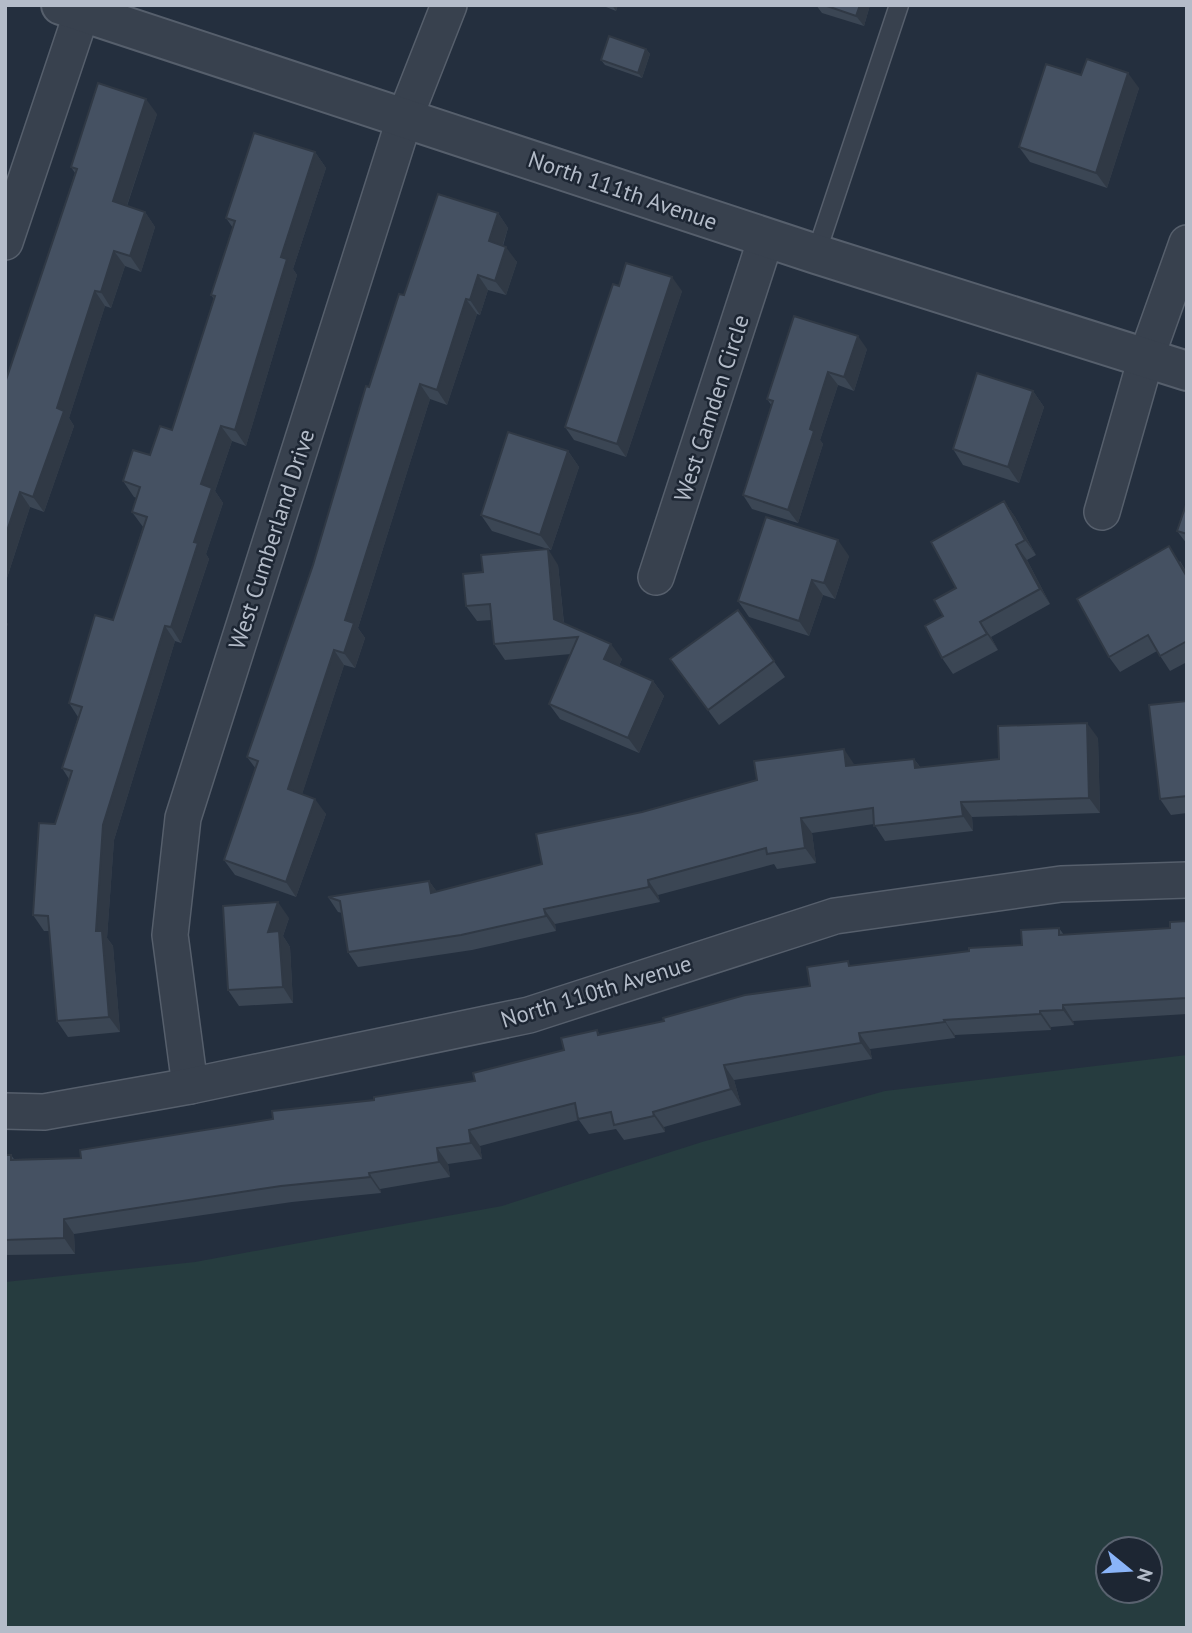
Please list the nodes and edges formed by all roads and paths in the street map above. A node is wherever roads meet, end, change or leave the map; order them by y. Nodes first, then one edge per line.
1 (449, 5) edge
2 (899, 5) edge
3 (76, 8) edge
4 (405, 117) junction
5 (766, 238) junction
6 (5, 242) edge
7 (1187, 243) edge
8 (816, 254) junction
9 (1146, 358) junction
10 (1187, 371) edge
11 (1102, 512) dead end
12 (656, 577) dead end
13 (1187, 880) edge
14 (190, 1086) junction
15 (5, 1111) edge

1 - 4 street, West Cumberland Drive
2 - 8 lane
3 - 4 street, North 111th Avenue
3 - 6 street
4 - 5 street, North 111th Avenue
4 - 14 street, West Cumberland Drive
5 - 8 street, North 111th Avenue
5 - 12 street, West Camden Circle
7 - 9 street
8 - 9 street, North 111th Avenue
9 - 10 street, North 111th Avenue
9 - 11 street
13 - 14 street, North 110th Avenue
14 - 15 street, North 110th Avenue

